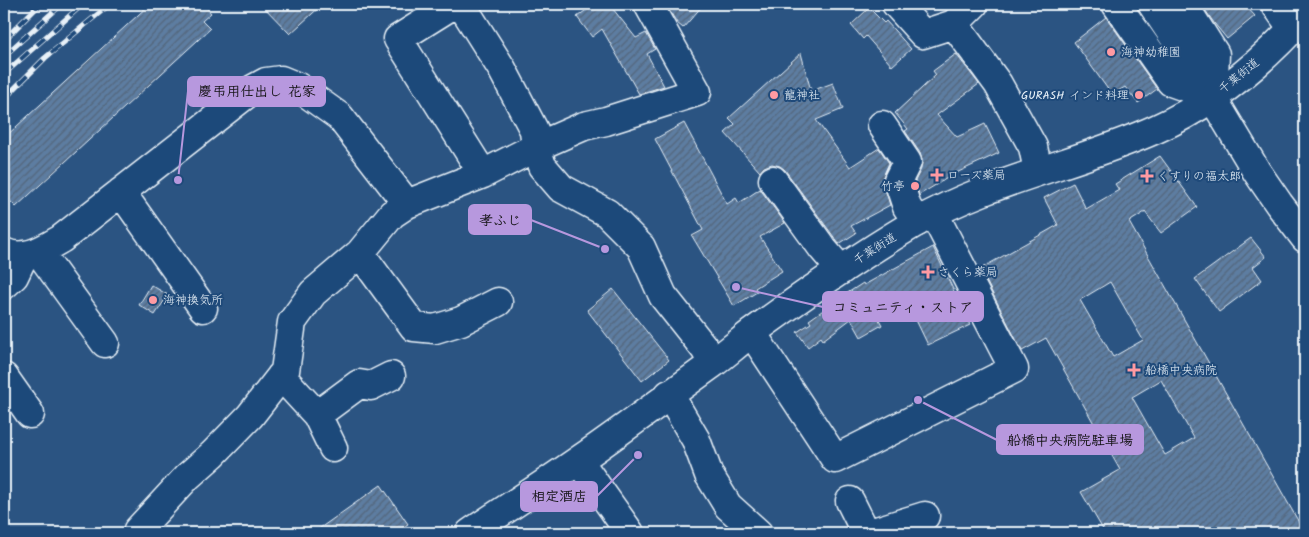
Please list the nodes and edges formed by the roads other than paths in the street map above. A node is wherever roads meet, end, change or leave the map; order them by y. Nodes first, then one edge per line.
1 (454, 4) edge
2 (461, 4) edge
3 (896, 4) edge
4 (974, 4) edge
5 (1116, 4) edge
6 (1152, 4) edge
7 (1183, 4) edge
8 (1274, 4) edge
9 (652, 5) edge
10 (1299, 22) edge
11 (954, 24) junction
12 (1212, 97) junction
13 (882, 125) dead end
14 (536, 147) junction
15 (1038, 171) junction
16 (483, 174) junction
17 (773, 180) dead end
18 (121, 192) junction
19 (407, 204) junction
20 (926, 218) junction
21 (1305, 238) edge
22 (22, 253) edge
23 (360, 253) junction
24 (841, 270) junction
25 (4, 285) edge
26 (498, 302) dead end
27 (203, 308) dead end
28 (752, 333) junction
29 (105, 343) dead end
30 (713, 363) junction
31 (4, 376) edge
32 (281, 376) junction
33 (391, 376) dead end
34 (669, 394) junction
35 (30, 414) dead end
36 (317, 415) junction
37 (333, 448) dead end
38 (579, 461) junction
39 (850, 501) dead end
40 (925, 516) dead end
41 (133, 532) edge
42 (470, 533) edge
43 (630, 533) edge
44 (758, 533) edge
45 (866, 533) edge
46 (870, 533) edge

1 - 16 main road
2 - 14 main road
3 - 11 main road
4 - 11 main road
5 - 12 main road
6 - 12 main road
7 - 12 main road
8 - 10 main road
9 - 14 main road
10 - 12 main road, 千葉街道
11 - 15 main road
12 - 15 main road, 千葉街道
12 - 21 main road
13 - 20 main road
14 - 16 main road
14 - 30 main road
15 - 20 main road, 千葉街道
16 - 19 main road
17 - 24 main road
18 - 19 main road
18 - 22 main road
18 - 27 main road
19 - 23 main road
20 - 24 main road, 千葉街道
20 - 28 main road
22 - 25 main road
22 - 29 main road
23 - 26 main road
23 - 32 main road
24 - 28 main road, 千葉街道
28 - 30 main road, 千葉街道
30 - 34 main road, 千葉街道
31 - 35 main road
32 - 36 main road
32 - 41 main road
33 - 36 main road
34 - 38 main road, 千葉街道
34 - 44 main road
36 - 37 main road
38 - 42 main road, 千葉街道
38 - 43 main road
39 - 45 main road
40 - 46 main road

